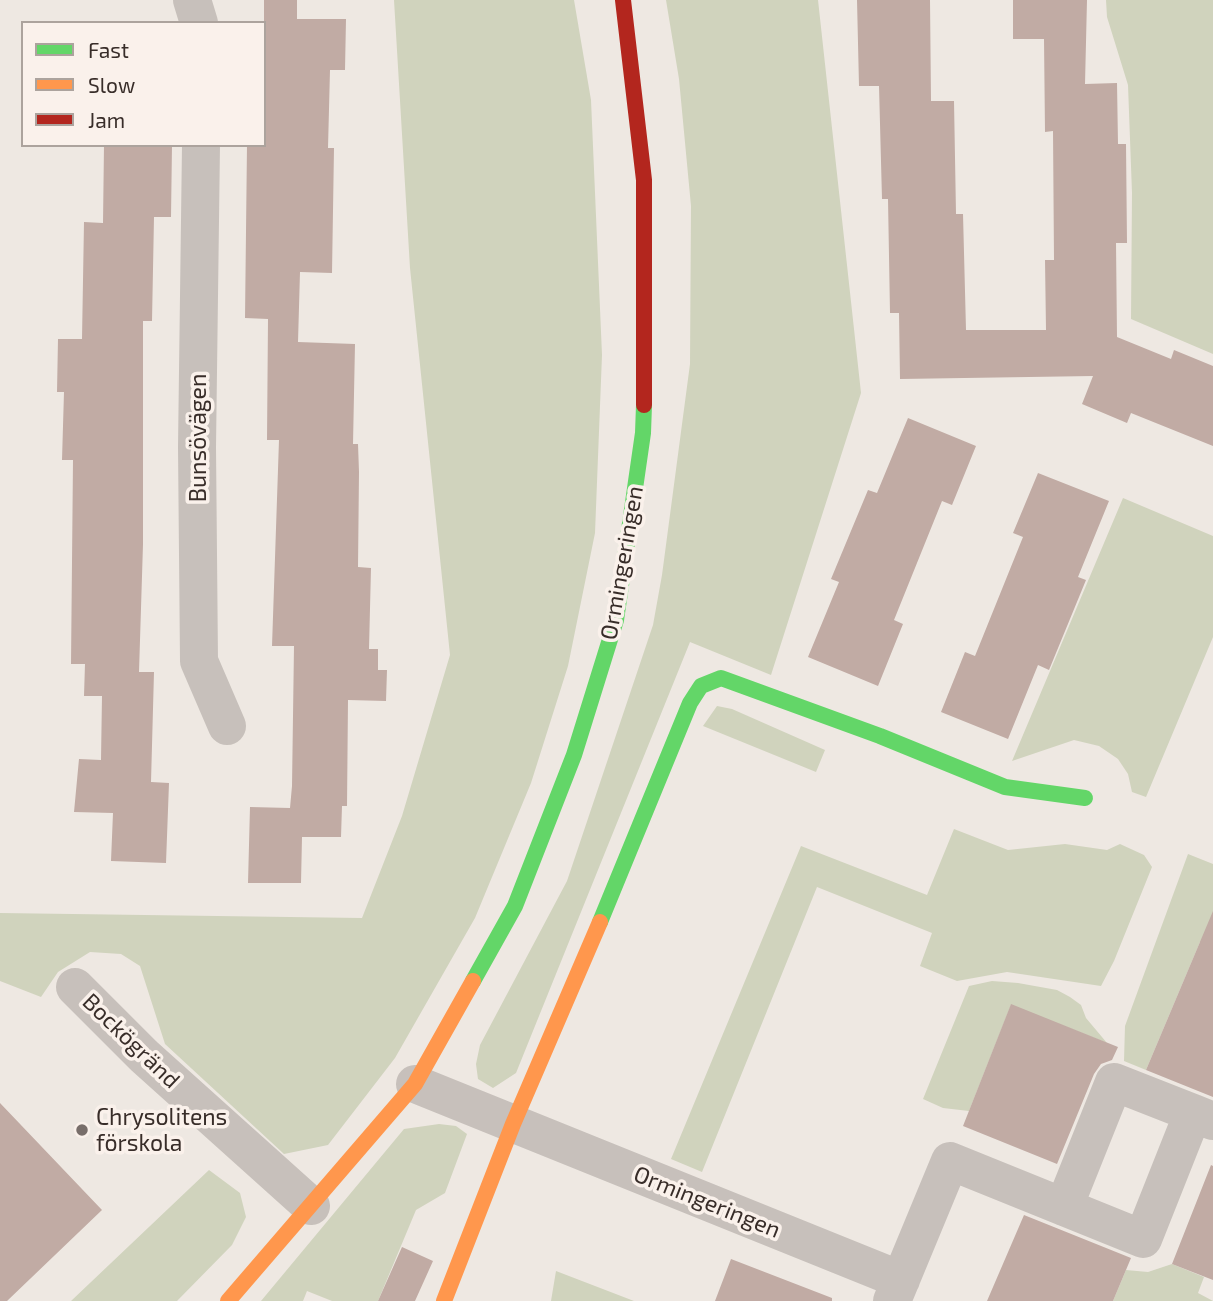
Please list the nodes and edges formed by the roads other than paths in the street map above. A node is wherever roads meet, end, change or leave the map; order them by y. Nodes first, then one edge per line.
1 (192, 0) edge
2 (623, 0) edge
3 (198, 21) edge
4 (201, 147) edge
5 (227, 726) dead end
6 (1085, 798) dead end
7 (75, 987) dead end
8 (415, 1084) junction
9 (1203, 1117) edge
10 (513, 1124) junction
11 (311, 1206) junction
12 (1064, 1207) junction
13 (897, 1290) edge
14 (228, 1301) edge
15 (444, 1301) edge

1 - 3 street
2 - 8 street, Ormingeringen
4 - 5 street, Bunsövägen
6 - 10 street
7 - 11 street, Bockögränd
8 - 10 street, Ormingeringen
8 - 11 street, Ormingeringen
9 - 12 street, Ormingeringen
9 - 12 street, Ormingeringen
10 - 13 street, Ormingeringen
10 - 15 street
11 - 14 street, Ormingeringen
12 - 13 street, Ormingeringen

